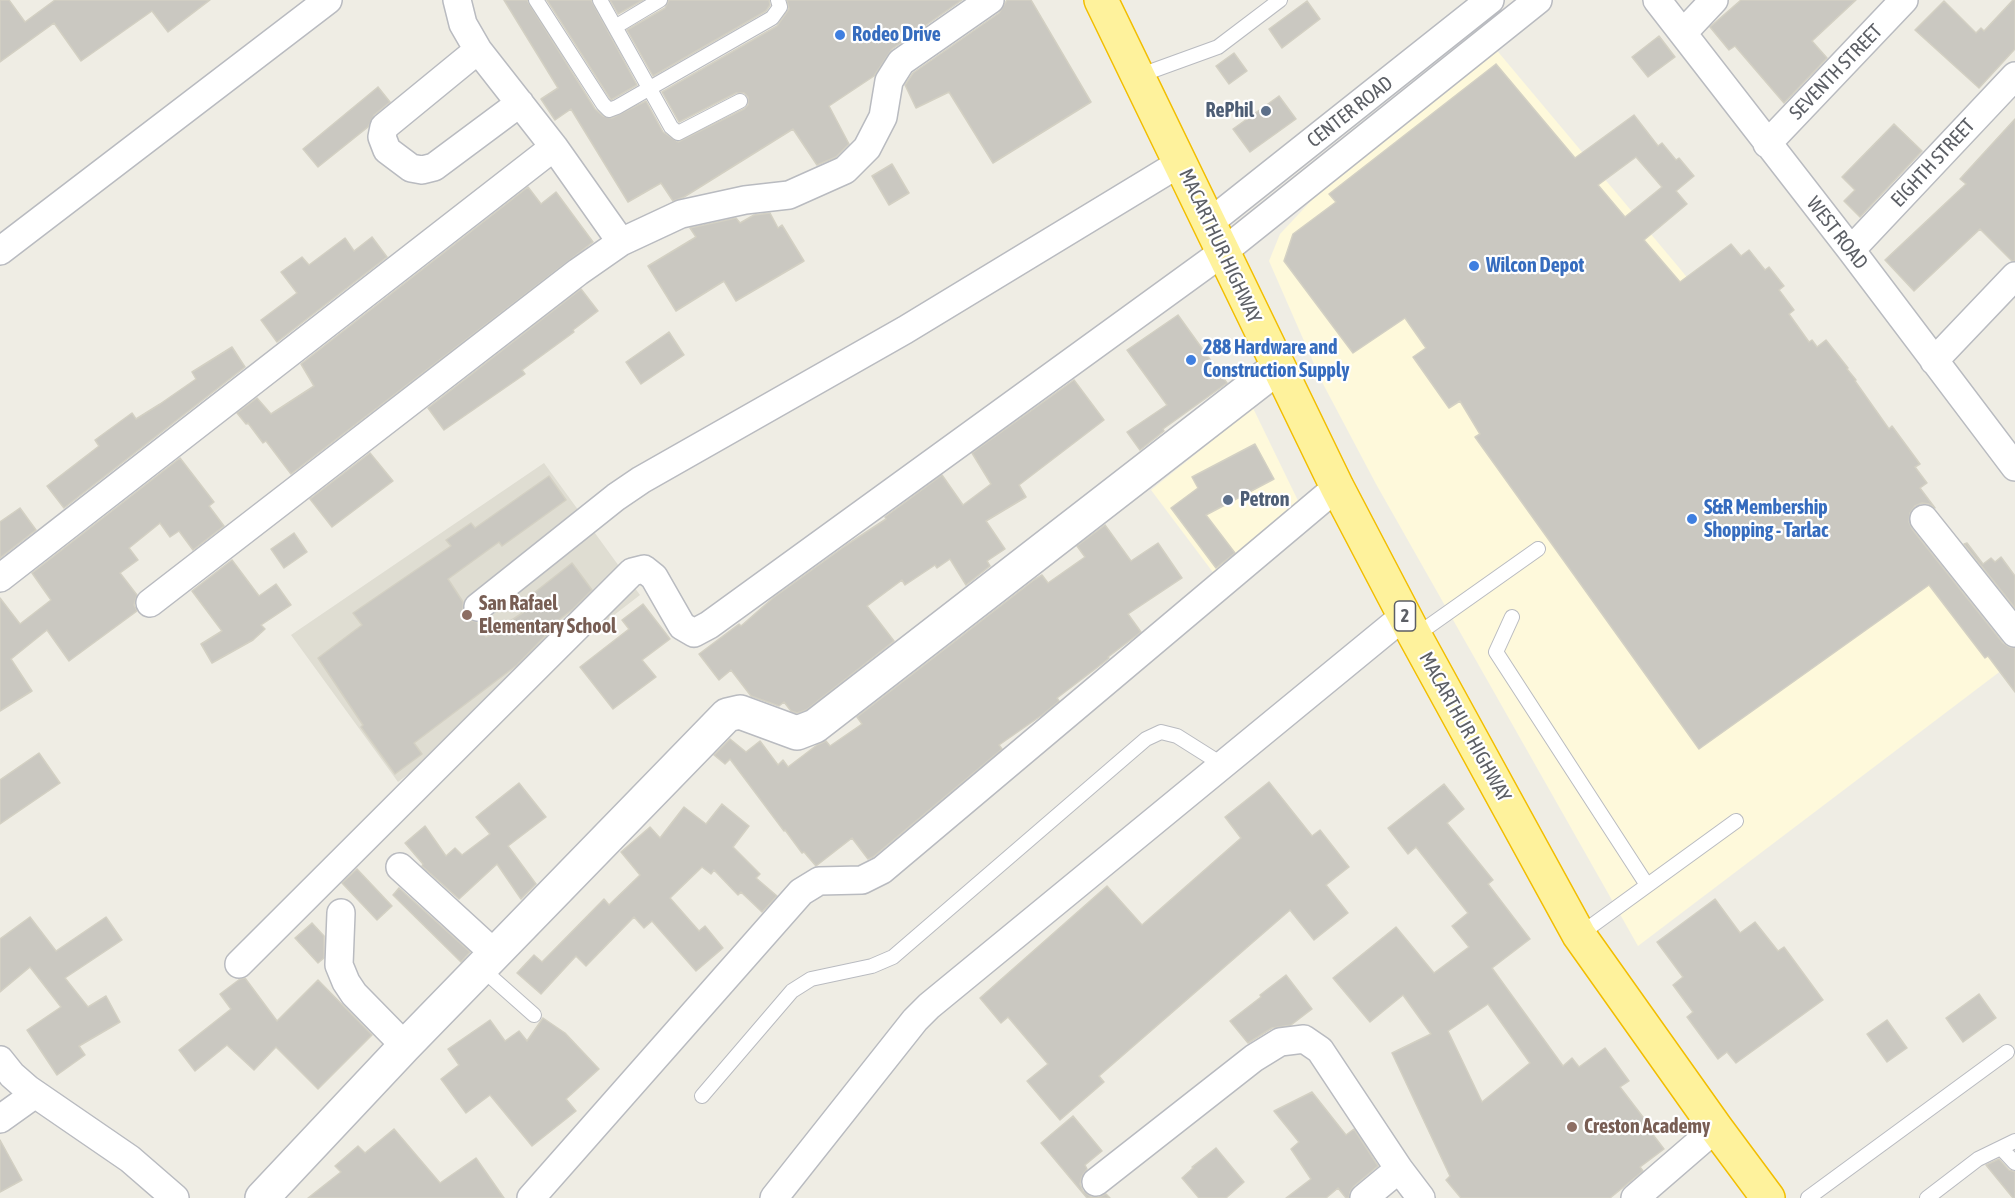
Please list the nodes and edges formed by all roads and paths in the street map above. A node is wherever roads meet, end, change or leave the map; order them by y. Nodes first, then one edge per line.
1 (328, 0) edge
2 (458, 0) edge
3 (536, 0) edge
4 (600, 0) edge
5 (660, 0) edge
6 (778, 0) edge
7 (990, 0) edge
8 (1101, 0) edge
9 (1280, 0) edge
10 (1490, 0) edge
11 (1538, 0) edge
12 (1657, 0) edge
13 (1714, 0) edge
14 (1904, 0) edge
15 (615, 27) junction
16 (1683, 33) junction
17 (478, 50) junction
18 (1138, 76) junction
19 (2015, 76) edge
20 (649, 89) junction
21 (740, 101) dead end
22 (520, 103) junction
23 (1767, 144) junction
24 (554, 147) junction
25 (1180, 163) junction
26 (1216, 237) junction
27 (621, 242) junction
28 (1851, 250) junction
29 (0, 251) edge
30 (2015, 276) edge
31 (1934, 361) junction
32 (1278, 367) junction
33 (2015, 467) edge
34 (1337, 487) junction
35 (1924, 519) dead end
36 (1538, 549) dead end
37 (0, 578) edge
38 (150, 603) dead end
39 (478, 607) dead end
40 (1512, 617) dead end
41 (1410, 626) junction
42 (2015, 633) edge
43 (1223, 765) junction
44 (1736, 821) dead end
45 (400, 867) dead end
46 (1647, 885) junction
47 (341, 912) dead end
48 (1579, 935) junction
49 (488, 961) junction
50 (238, 964) dead end
51 (534, 1015) dead end
52 (405, 1046) junction
53 (2007, 1052) dead end
54 (0, 1060) edge
55 (35, 1094) junction
56 (702, 1096) dead end
57 (0, 1119) edge
58 (1716, 1128) junction
59 (2015, 1141) edge
60 (2001, 1148) junction
61 (2015, 1163) edge
62 (1399, 1169) junction
63 (1096, 1182) dead end
64 (175, 1198) edge
65 (262, 1198) edge
66 (531, 1198) edge
67 (774, 1198) edge
68 (1364, 1198) edge
69 (1421, 1198) edge
70 (1635, 1198) edge
71 (1768, 1198) edge
72 (1808, 1198) edge
73 (1927, 1198) edge

1 - 29 street
2 - 17 street
3 - 20 lane
4 - 15 lane
5 - 15 lane
6 - 20 lane
7 - 27 street
8 - 18 highway, MACARTHUR HIGHWAY / 2
9 - 18 lane
10 - 26 street, CENTER ROAD
11 - 26 street
12 - 16 street, WEST ROAD
13 - 16 street
14 - 23 street, SEVENTH STREET
15 - 20 lane
16 - 23 street, WEST ROAD
17 - 22 street
17 - 22 street
18 - 25 highway, MACARTHUR HIGHWAY / 2
19 - 28 street, EIGHTH STREET
20 - 21 lane
22 - 24 street
23 - 28 street, WEST ROAD
24 - 27 street
24 - 37 street
25 - 26 highway, MACARTHUR HIGHWAY / 2
25 - 39 street
26 - 32 highway, MACARTHUR HIGHWAY / 2
26 - 50 street
27 - 38 street
28 - 31 street, WEST ROAD
30 - 31 street
31 - 33 street, WEST ROAD
32 - 34 highway, MACARTHUR HIGHWAY / 2
32 - 49 street
34 - 41 highway, MACARTHUR HIGHWAY / 2
34 - 66 street
35 - 42 street
36 - 41 lane
40 - 46 lane
41 - 43 street
41 - 48 highway, MACARTHUR HIGHWAY / 2
43 - 56 lane
43 - 67 street
44 - 46 lane
45 - 49 street
46 - 48 lane
47 - 52 street
48 - 58 highway, MACARTHUR HIGHWAY / 2
49 - 51 lane
49 - 52 street
52 - 65 street
53 - 72 lane
54 - 55 street
55 - 57 street
55 - 64 street
58 - 70 street
58 - 71 highway, MACARTHUR HIGHWAY / 2
59 - 60 lane
60 - 61 lane
60 - 73 lane
62 - 63 street
62 - 68 street
62 - 69 street

